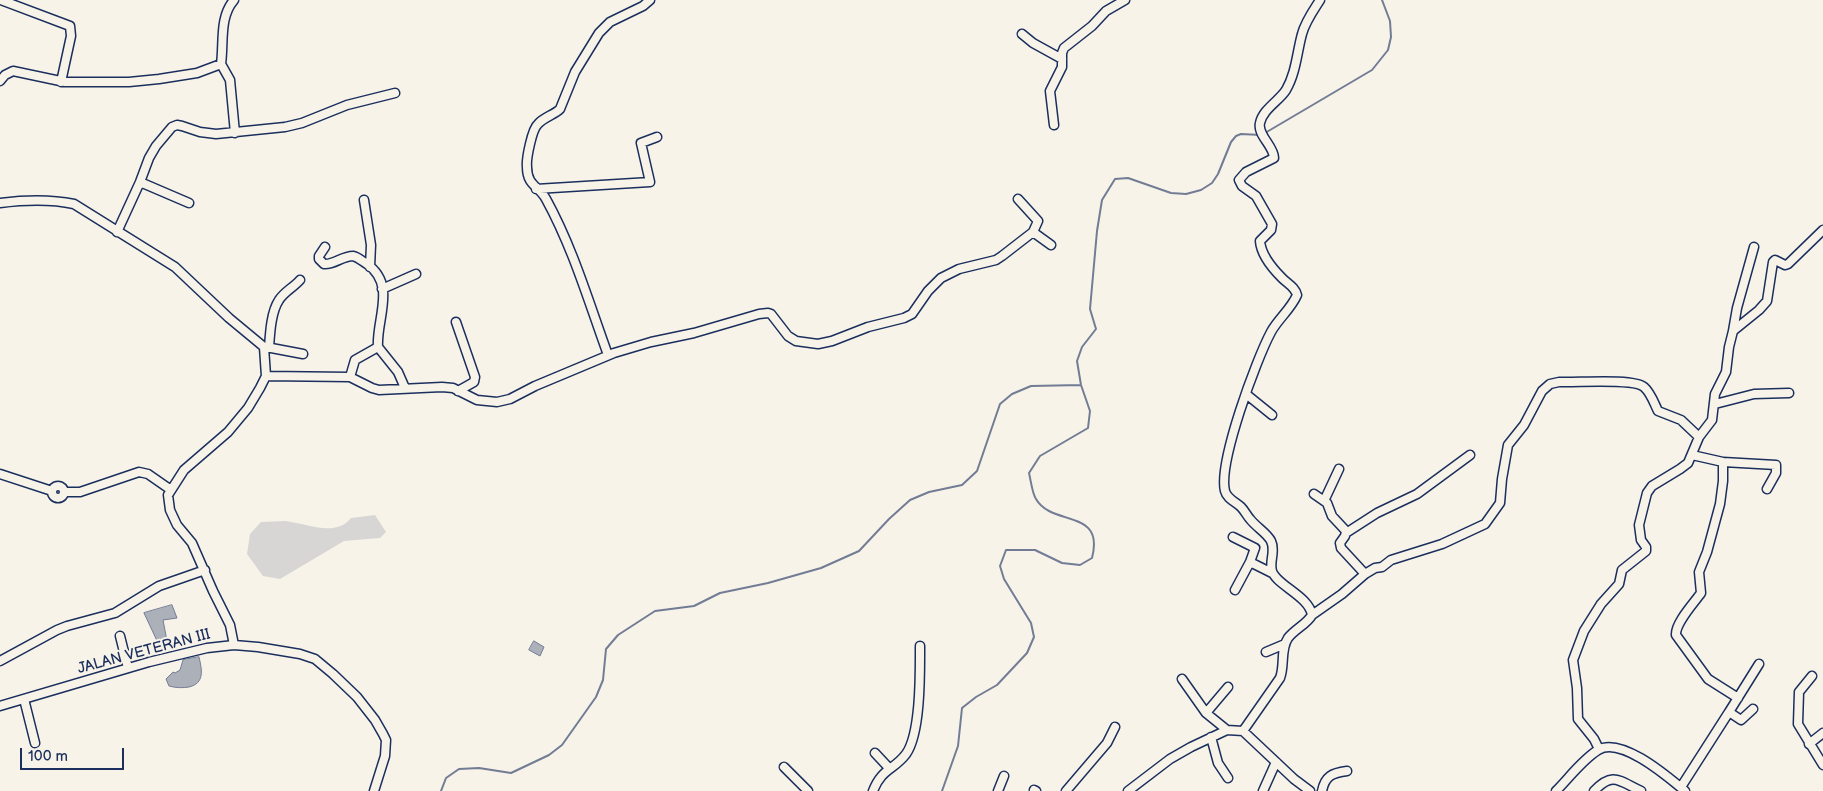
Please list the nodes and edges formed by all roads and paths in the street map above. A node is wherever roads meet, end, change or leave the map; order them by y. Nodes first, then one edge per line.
1 (1, 0) edge
2 (234, 0) edge
3 (650, 0) edge
4 (1125, 0) edge
5 (1320, 0) edge
6 (1022, 34) dead end
7 (1062, 59) junction
8 (221, 64) junction
9 (0, 81) edge
10 (61, 82) junction
11 (396, 93) dead end
12 (1054, 125) dead end
13 (235, 133) junction
14 (658, 137) dead end
15 (140, 182) junction
16 (536, 189) junction
17 (364, 200) dead end
18 (1018, 200) dead end
19 (0, 203) edge
20 (189, 203) dead end
21 (1823, 230) edge
22 (117, 232) junction
23 (1033, 232) junction
24 (1051, 245) dead end
25 (325, 247) dead end
26 (1754, 247) dead end
27 (370, 266) junction
28 (416, 274) dead end
29 (300, 280) dead end
30 (382, 290) junction
31 (456, 322) dead end
32 (1733, 331) junction
33 (266, 347) junction
34 (378, 347) junction
35 (303, 354) dead end
36 (608, 356) junction
37 (266, 376) junction
38 (350, 377) junction
39 (405, 388) junction
40 (458, 391) junction
41 (1789, 393) dead end
42 (1246, 394) junction
43 (1715, 404) junction
44 (1272, 415) dead end
45 (1698, 437) junction
46 (1692, 454) junction
47 (1470, 456) dead end
48 (1723, 462) junction
49 (1339, 469) dead end
50 (0, 474) edge
51 (170, 490) junction
52 (1767, 490) dead end
53 (1314, 494) dead end
54 (1324, 500) junction
55 (1346, 533) junction
56 (1233, 537) dead end
57 (1250, 562) junction
58 (205, 570) junction
59 (1272, 574) junction
60 (1365, 574) junction
61 (1235, 590) dead end
62 (1312, 615) junction
63 (120, 636) dead end
64 (1285, 644) junction
65 (234, 645) junction
66 (920, 646) dead end
67 (1266, 652) dead end
68 (0, 661) edge
69 (1759, 664) dead end
70 (128, 668) junction
71 (1812, 676) dead end
72 (1182, 679) dead end
73 (1228, 687) dead end
74 (1738, 698) junction
75 (24, 699) junction
76 (0, 706) edge
77 (1753, 709) dead end
78 (1729, 712) junction
79 (1206, 713) junction
80 (1115, 727) dead end
81 (1227, 730) junction
82 (1243, 731) junction
83 (1823, 734) edge
84 (1211, 737) junction
85 (35, 743) dead end
86 (1809, 744) junction
87 (1599, 749) junction
88 (876, 754) dead end
89 (1276, 762) junction
90 (1823, 765) edge
91 (784, 767) dead end
92 (889, 768) junction
93 (1347, 771) dead end
94 (1004, 776) dead end
95 (1228, 778) dead end
96 (1683, 789) edge
97 (374, 791) edge
98 (808, 791) edge
99 (873, 791) edge
100 (998, 791) edge
101 (1066, 791) edge
102 (1128, 791) edge
103 (1263, 791) edge
104 (1310, 791) edge
105 (1322, 791) edge
106 (1556, 791) edge
107 (1594, 791) edge
108 (1641, 791) edge

1 - 10 street
2 - 8 street
3 - 16 street
4 - 7 street
5 - 42 street
6 - 7 street
7 - 12 street
8 - 10 street
8 - 13 street
9 - 10 street
11 - 13 street
13 - 15 street
14 - 16 street
15 - 20 street
15 - 22 street
16 - 36 street
17 - 27 street
18 - 23 street
19 - 22 street
21 - 32 street
22 - 33 street
23 - 24 street
23 - 36 street
25 - 27 street
26 - 32 street
27 - 30 street
28 - 30 street
29 - 33 street
30 - 34 street
31 - 40 street
32 - 43 street
33 - 35 street
33 - 37 street
34 - 38 street
34 - 39 street
36 - 40 street
37 - 38 street
37 - 51 street
38 - 39 street
39 - 40 street
41 - 43 street
42 - 44 street
42 - 59 street
43 - 45 street
45 - 46 street
45 - 60 street
46 - 48 street
46 - 87 street
47 - 55 street
48 - 52 street
48 - 74 street
49 - 54 street
50 - 51 street
51 - 58 street
53 - 54 street
54 - 55 street
55 - 60 street
56 - 57 street
57 - 59 street
57 - 61 street
58 - 65 street
58 - 68 street
59 - 62 street
60 - 62 street
62 - 64 street
63 - 70 street
64 - 67 street
64 - 82 street
65 - 70 street, JALAN VETERAN III
65 - 97 street, JALAN VETERAN III
66 - 92 street
69 - 74 street
70 - 75 street, JALAN VETERAN III
71 - 86 street
72 - 79 street
73 - 79 street
74 - 78 street
75 - 76 street, JALAN VETERAN III
75 - 85 street
77 - 78 street
78 - 96 street
79 - 81 street
80 - 101 street
81 - 82 street
81 - 84 street
82 - 89 street
83 - 86 street
84 - 95 street
84 - 102 street
86 - 90 street
87 - 96 street
87 - 106 street
88 - 92 street
89 - 103 street
89 - 104 street
91 - 98 street
92 - 99 street
93 - 105 street
94 - 100 street
107 - 108 street

